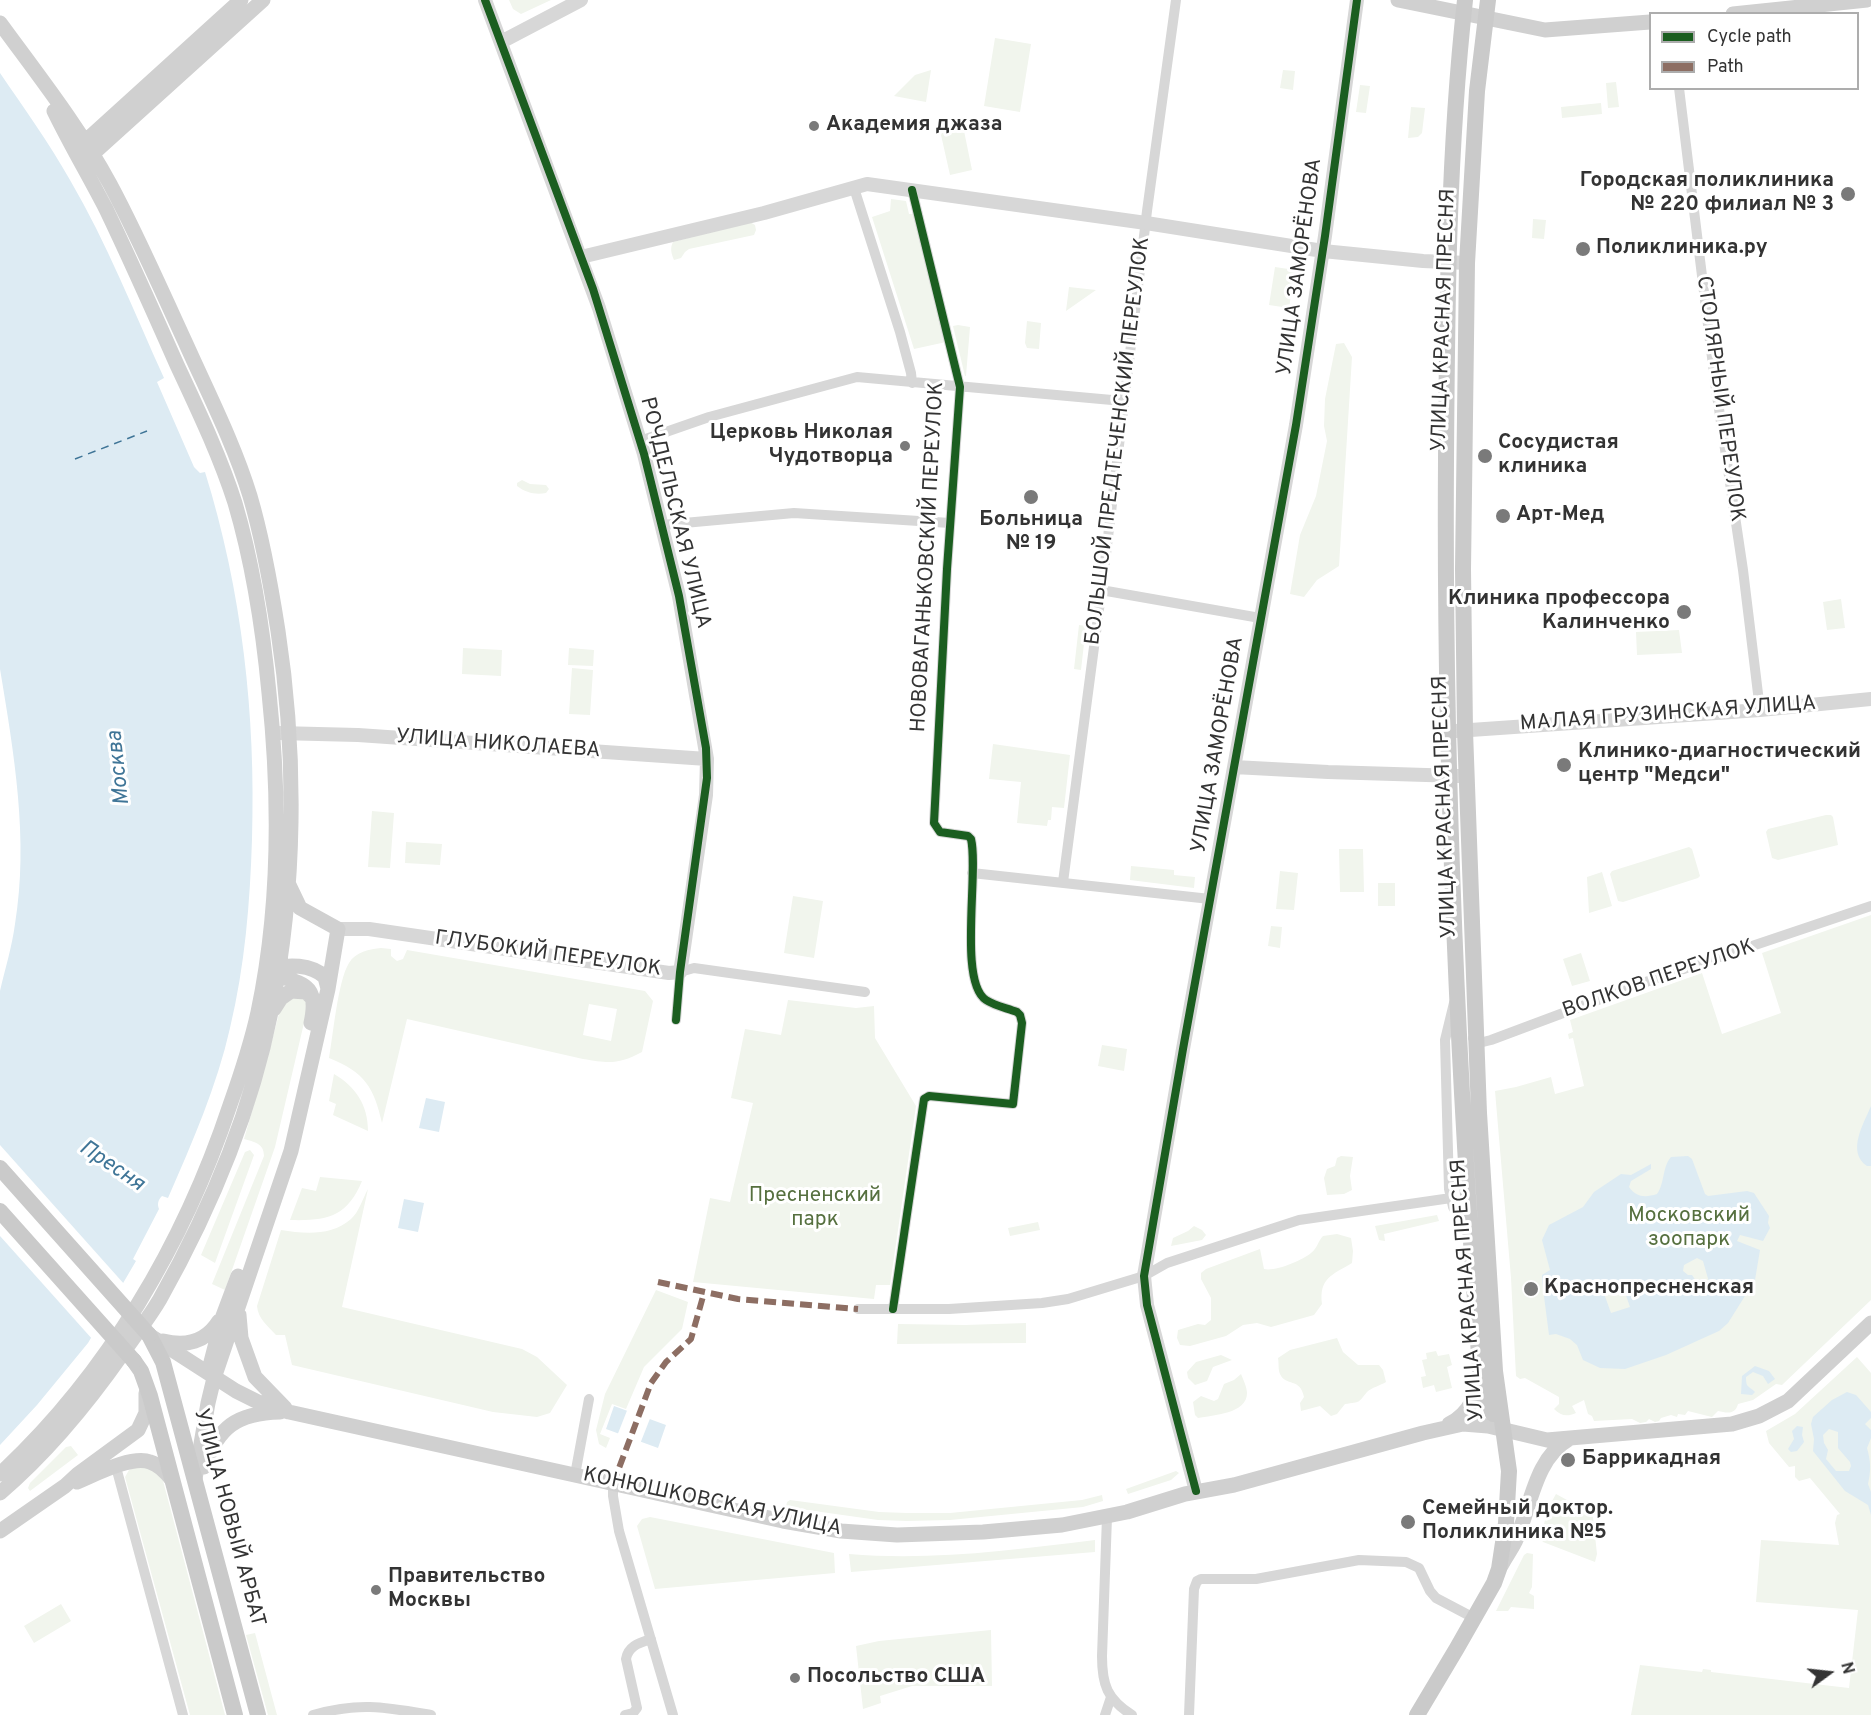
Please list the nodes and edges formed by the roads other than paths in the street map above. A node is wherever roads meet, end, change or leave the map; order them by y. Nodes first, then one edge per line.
1 (241, 0) edge
2 (263, 0) edge
3 (485, 0) edge
4 (581, 0) edge
5 (1176, 0) edge
6 (1357, 0) edge
7 (1398, 0) edge
8 (1488, 0) edge
9 (1867, 0) edge
10 (1464, 7) edge
11 (1752, 12) edge
12 (1486, 18) junction
13 (1649, 21) edge
14 (0, 23) edge
15 (501, 42) junction
16 (1679, 90) edge
17 (83, 153) junction
18 (854, 188) junction
19 (912, 190) junction
20 (1146, 223) junction
21 (1323, 251) junction
22 (581, 257) junction
23 (1448, 263) junction
24 (1467, 263) junction
25 (912, 383) junction
26 (960, 387) junction
27 (1123, 400) junction
28 (640, 441) junction
29 (950, 523) junction
30 (662, 525) junction
31 (1101, 590) junction
32 (1260, 618) junction
33 (1871, 699) edge
34 (1760, 710) junction
35 (1456, 731) junction
36 (290, 733) junction
37 (274, 734) junction
38 (707, 759) junction
39 (1234, 767) junction
40 (1458, 776) junction
41 (972, 873) junction
42 (288, 881) junction
43 (1063, 882) junction
44 (1210, 899) junction
45 (1871, 906) edge
46 (338, 929) junction
47 (304, 968) junction
48 (274, 971) junction
49 (680, 972) junction
50 (1457, 988) junction
51 (327, 989) junction
52 (865, 992) dead end
53 (313, 999) junction
54 (271, 1015) junction
55 (1458, 1016) junction
56 (676, 1020) dead end
57 (1476, 1041) junction
58 (0, 1168) edge
59 (1451, 1198) junction
60 (0, 1211) edge
61 (1470, 1237) junction
62 (1144, 1276) junction
63 (243, 1291) junction
64 (150, 1300) junction
65 (858, 1309) dead end
66 (893, 1309) junction
67 (223, 1316) junction
68 (1871, 1323) edge
69 (149, 1335) junction
70 (1480, 1368) junction
71 (213, 1377) junction
72 (145, 1381) junction
73 (589, 1399) dead end
74 (289, 1412) junction
75 (1441, 1428) junction
76 (1504, 1430) junction
77 (1571, 1438) junction
78 (116, 1467) junction
79 (0, 1474) edge
80 (575, 1475) junction
81 (172, 1480) junction
82 (195, 1480) junction
83 (613, 1484) junction
84 (65, 1486) junction
85 (1196, 1491) junction
86 (0, 1493) edge
87 (200, 1499) junction
88 (1107, 1517) junction
89 (0, 1531) edge
90 (1499, 1569) junction
91 (1474, 1618) junction
92 (651, 1639) junction
93 (1111, 1697) junction
94 (183, 1715) edge
95 (235, 1715) edge
96 (258, 1715) edge
97 (313, 1715) edge
98 (431, 1715) edge
99 (625, 1715) edge
100 (673, 1715) edge
101 (1105, 1715) edge
102 (1132, 1715) edge
103 (1189, 1715) edge
104 (1417, 1715) edge

1 - 17 main road
2 - 17 main road
3 - 15 street, РОЧДЕЛЬСКАЯ УЛИЦА
4 - 15 street
5 - 20 street, БОЛЬШОЙ ПРЕДТЕЧЕНСКИЙ ПЕРЕУЛОК
6 - 21 street, УЛИЦА ЗАМОРЁНОВА
7 - 10 main road
8 - 12 main road, УЛИЦА КРАСНАЯ ПРЕСНЯ
9 - 11 main road
10 - 12 main road
10 - 23 main road, УЛИЦА КРАСНАЯ ПРЕСНЯ
12 - 13 main road
12 - 24 main road, УЛИЦА КРАСНАЯ ПРЕСНЯ
14 - 17 main road
15 - 22 street, РОЧДЕЛЬСКАЯ УЛИЦА
16 - 34 street, СТОЛЯРНЫЙ ПЕРЕУЛОК
17 - 36 main road
17 - 37 main road
18 - 19 street
18 - 22 street
18 - 25 street
19 - 20 street
19 - 26 street, НОВОВАГАНЬКОВСКИЙ ПЕРЕУЛОК
20 - 21 street
20 - 27 street, БОЛЬШОЙ ПРЕДТЕЧЕНСКИЙ ПЕРЕУЛОК
21 - 23 street
21 - 32 street, УЛИЦА ЗАМОРЁНОВА
22 - 28 street, РОЧДЕЛЬСКАЯ УЛИЦА
23 - 24 street
23 - 35 main road, УЛИЦА КРАСНАЯ ПРЕСНЯ
24 - 35 main road, УЛИЦА КРАСНАЯ ПРЕСНЯ
25 - 26 street
25 - 28 street
26 - 27 street
26 - 29 street, НОВОВАГАНЬКОВСКИЙ ПЕРЕУЛОК
27 - 31 street, БОЛЬШОЙ ПРЕДТЕЧЕНСКИЙ ПЕРЕУЛОК
28 - 30 street, РОЧДЕЛЬСКАЯ УЛИЦА
29 - 30 street
29 - 41 street, НОВОВАГАНЬКОВСКИЙ ПЕРЕУЛОК
30 - 38 street, РОЧДЕЛЬСКАЯ УЛИЦА
31 - 32 street
31 - 43 street, БОЛЬШОЙ ПРЕДТЕЧЕНСКИЙ ПЕРЕУЛОК
32 - 39 street, УЛИЦА ЗАМОРЁНОВА
33 - 34 street, МАЛАЯ ГРУЗИНСКАЯ УЛИЦА
34 - 35 street, МАЛАЯ ГРУЗИНСКАЯ УЛИЦА
35 - 40 main road, УЛИЦА КРАСНАЯ ПРЕСНЯ
36 - 37 street, УЛИЦА НИКОЛАЕВА
36 - 38 street, УЛИЦА НИКОЛАЕВА
36 - 42 main road
37 - 48 main road
38 - 49 street, РОЧДЕЛЬСКАЯ УЛИЦА
39 - 40 street
39 - 44 street, УЛИЦА ЗАМОРЁНОВА
40 - 50 main road, УЛИЦА КРАСНАЯ ПРЕСНЯ
40 - 57 main road, УЛИЦА КРАСНАЯ ПРЕСНЯ
41 - 43 street
41 - 66 street
42 - 46 main road
42 - 48 main road
43 - 44 street
44 - 62 street, УЛИЦА ЗАМОРЁНОВА
45 - 57 street, ВОЛКОВ ПЕРЕУЛОК
46 - 47 main road
46 - 49 street, ГЛУБОКИЙ ПЕРЕУЛОК
46 - 51 main road
47 - 48 main road
47 - 51 main road
48 - 53 main road
48 - 54 main road
48 - 64 main road
49 - 52 street, ГЛУБОКИЙ ПЕРЕУЛОК
49 - 56 street, РОЧДЕЛЬСКАЯ УЛИЦА
50 - 55 main road, УЛИЦА КРАСНАЯ ПРЕСНЯ
50 - 59 street
51 - 63 main road
53 - 54 main road
53 - 67 main road
54 - 64 main road
55 - 57 street
55 - 61 main road, УЛИЦА КРАСНАЯ ПРЕСНЯ
57 - 76 main road, УЛИЦА КРАСНАЯ ПРЕСНЯ
58 - 69 main road, УЛИЦА НОВЫЙ АРБАТ, bridge
59 - 61 street
59 - 62 street
60 - 72 main road, УЛИЦА НОВЫЙ АРБАТ, bridge
61 - 70 main road, УЛИЦА КРАСНАЯ ПРЕСНЯ
62 - 66 street
62 - 85 street, УЛИЦА ЗАМОРЁНОВА
63 - 71 main road
63 - 74 main road
64 - 79 main road
64 - 86 main road
65 - 66 street
67 - 69 main road
67 - 71 main road
68 - 77 main road, КОНЮШКОВСКАЯ УЛИЦА
69 - 71 main road, КОНЮШКОВСКАЯ УЛИЦА
69 - 82 main road, УЛИЦА НОВЫЙ АРБАТ
70 - 75 main road
70 - 76 main road, УЛИЦА КРАСНАЯ ПРЕСНЯ
71 - 74 main road, КОНЮШКОВСКАЯ УЛИЦА
71 - 82 main road
72 - 81 main road, УЛИЦА НОВЫЙ АРБАТ
72 - 84 main road
73 - 80 street
74 - 80 main road, КОНЮШКОВСКАЯ УЛИЦА
74 - 87 main road
75 - 76 main road, КОНЮШКОВСКАЯ УЛИЦА
75 - 85 main road, КОНЮШКОВСКАЯ УЛИЦА
76 - 77 main road, КОНЮШКОВСКАЯ УЛИЦА
76 - 90 main road
77 - 90 main road
78 - 81 main road
78 - 84 main road
78 - 94 street
80 - 83 main road, КОНЮШКОВСКАЯ УЛИЦА
81 - 95 main road, УЛИЦА НОВЫЙ АРБАТ
82 - 87 main road, УЛИЦА НОВЫЙ АРБАТ
83 - 88 main road, КОНЮШКОВСКАЯ УЛИЦА
83 - 92 street
84 - 89 main road
85 - 88 main road, КОНЮШКОВСКАЯ УЛИЦА
87 - 96 main road, УЛИЦА НОВЫЙ АРБАТ
88 - 93 street
90 - 91 main road
91 - 103 street
91 - 104 main road
92 - 99 street
92 - 100 street
93 - 101 street
93 - 102 street
97 - 98 street

